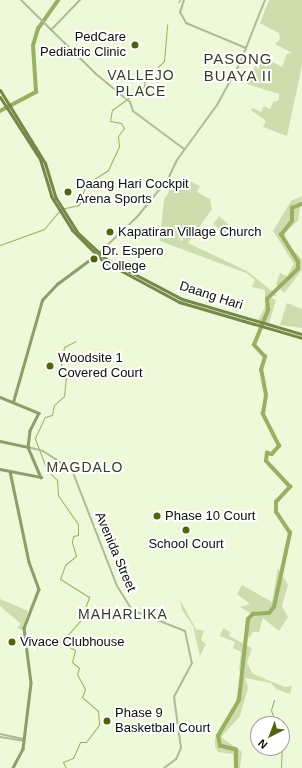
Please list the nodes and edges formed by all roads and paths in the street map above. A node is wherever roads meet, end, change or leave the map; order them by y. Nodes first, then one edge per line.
1 (21, 0) edge
2 (80, 0) edge
3 (184, 0) edge
4 (265, 0) edge
5 (51, 30) junction
6 (246, 48) junction
7 (0, 90) edge
8 (0, 96) edge
9 (7, 104) junction
10 (184, 149) junction
11 (98, 254) junction
12 (266, 326) junction
13 (302, 334) edge
14 (302, 338) edge
15 (0, 397) edge
16 (13, 402) junction
17 (0, 441) edge
18 (28, 447) junction
19 (0, 469) edge
20 (10, 471) junction
21 (0, 736) edge
22 (24, 740) junction
23 (13, 768) edge
24 (164, 768) edge

1 - 5 street
2 - 5 street
3 - 6 street
4 - 6 street
5 - 10 street
6 - 10 street
7 - 9 main road, Daang Hari
8 - 9 main road, Daang Hari
9 - 11 main road, Daang Hari
10 - 11 street
11 - 12 main road, Daang Hari
11 - 16 main road
12 - 13 main road, Daang Hari
12 - 14 main road, Daang Hari
15 - 16 main road
16 - 18 main road
17 - 18 main road
18 - 20 main road
18 - 24 street, Avenida Street
19 - 20 main road
20 - 22 main road
21 - 22 street
22 - 23 main road

